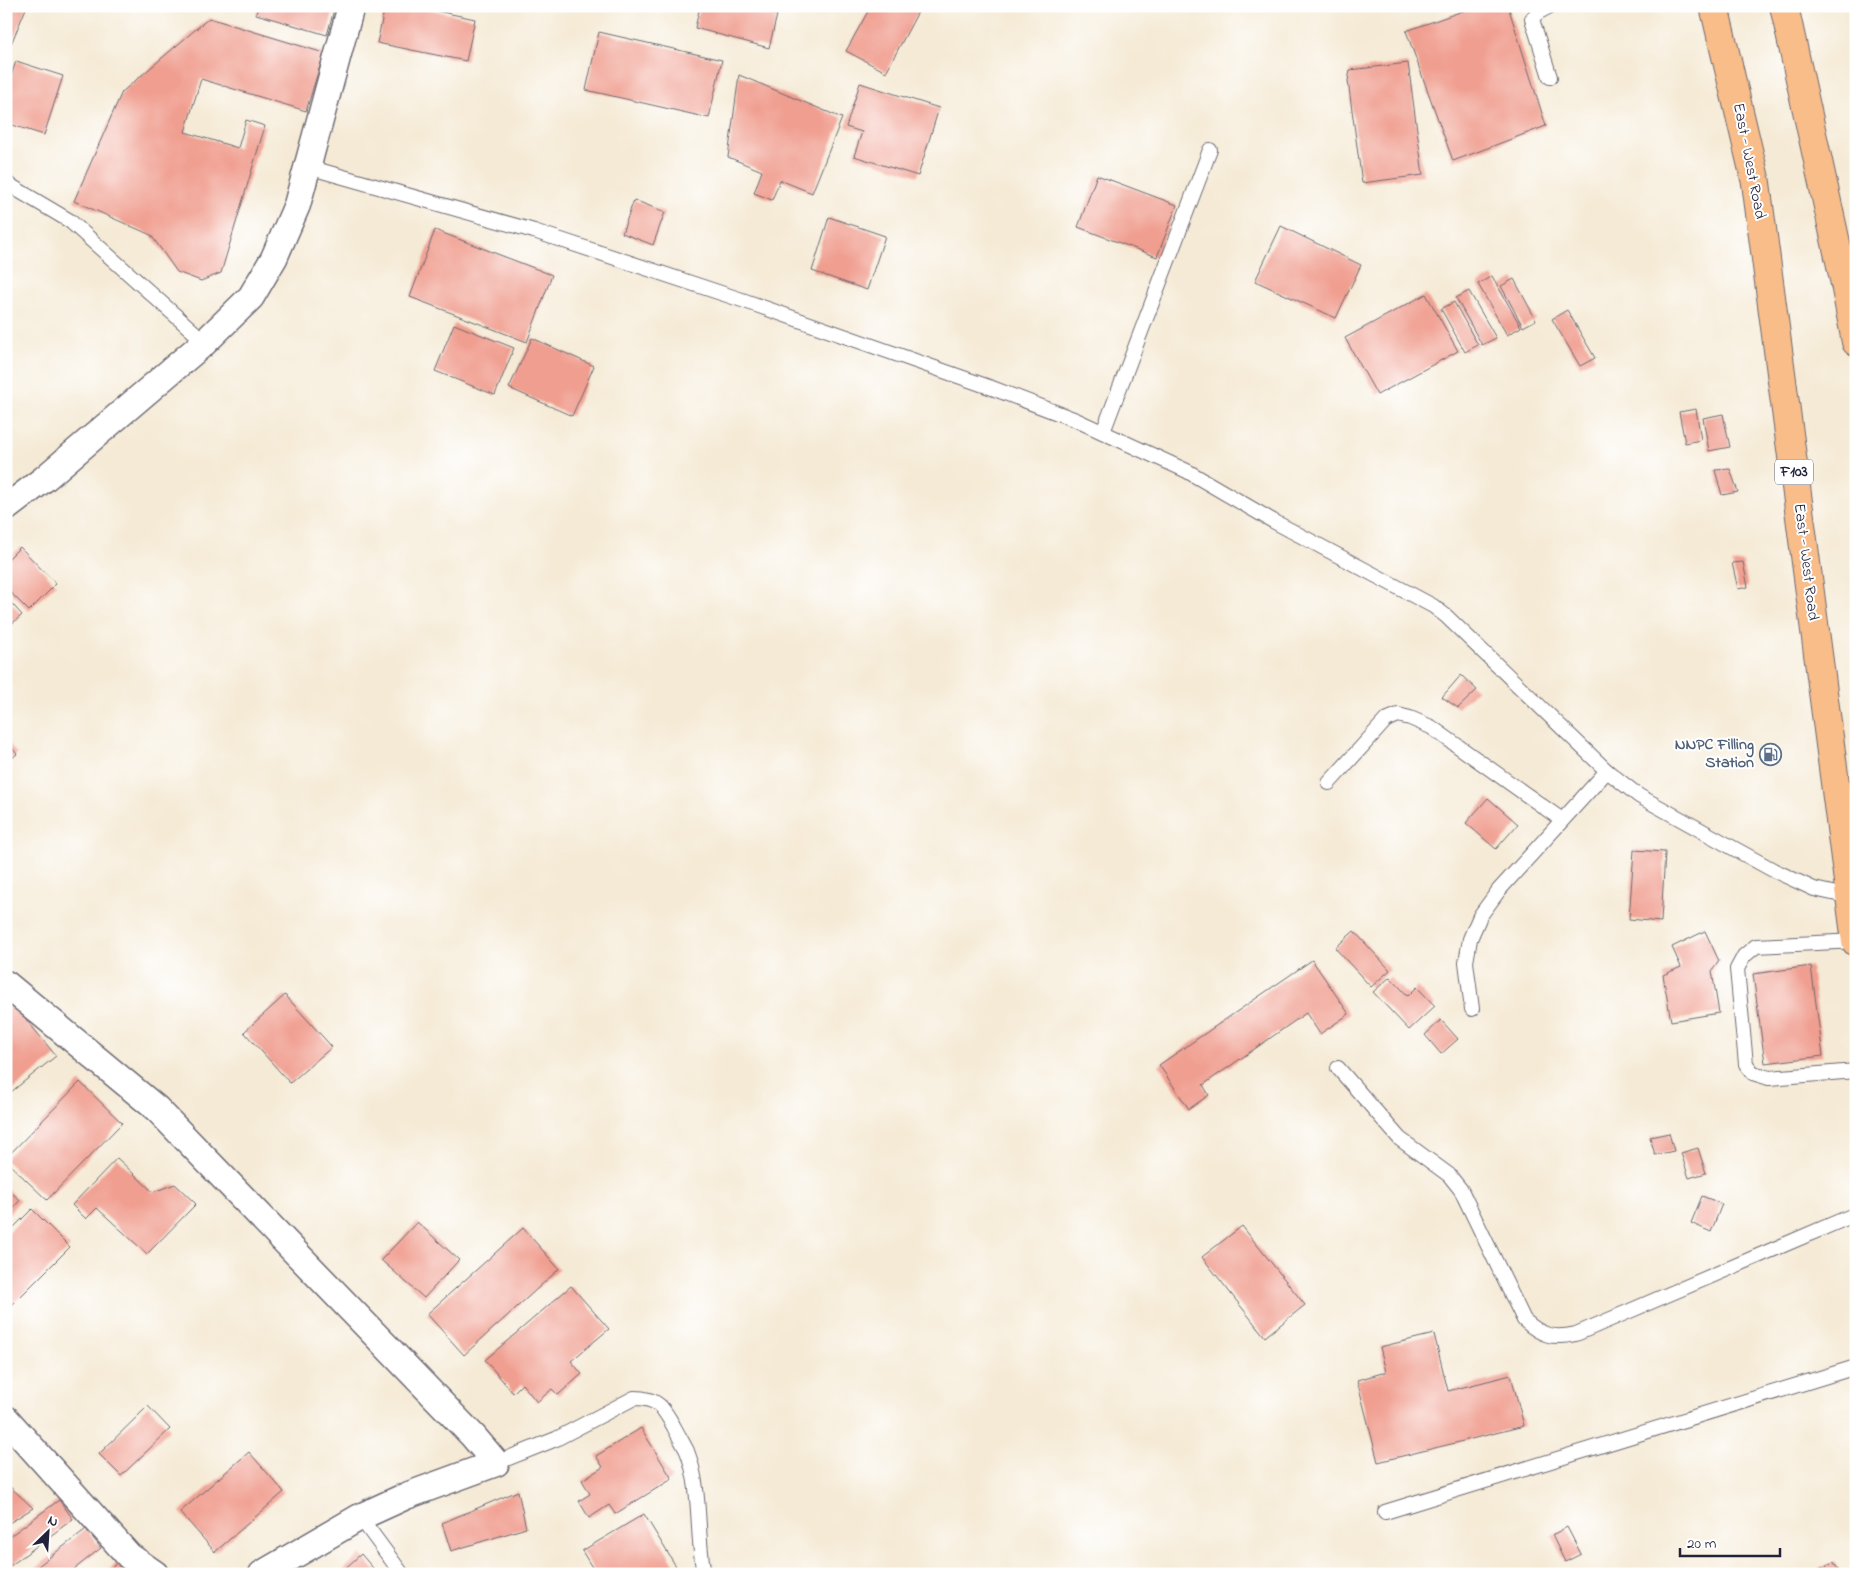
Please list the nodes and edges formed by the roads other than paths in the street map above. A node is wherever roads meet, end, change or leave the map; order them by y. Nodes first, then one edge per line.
1 (351, 6) edge
2 (1550, 6) edge
3 (1714, 6) edge
4 (1784, 6) edge
5 (1550, 77) dead end
6 (1210, 150) dead end
7 (308, 167) junction
8 (6, 183) edge
9 (205, 342) junction
10 (1856, 342) edge
11 (1103, 432) junction
12 (6, 508) edge
13 (1607, 771) junction
14 (1329, 783) dead end
15 (1562, 820) junction
16 (1850, 897) junction
17 (1856, 942) edge
18 (6, 984) edge
19 (1472, 1009) dead end
20 (1338, 1068) dead end
21 (1856, 1071) edge
22 (1856, 1214) edge
23 (1856, 1367) edge
24 (6, 1420) edge
25 (496, 1463) junction
26 (1384, 1512) dead end
27 (360, 1517) junction
28 (155, 1574) edge
29 (262, 1574) edge
30 (402, 1574) edge
31 (704, 1574) edge

1 - 7 street
2 - 5 lane
3 - 16 main road, East - West Road / F103
4 - 10 main road
6 - 11 lane
7 - 9 street
7 - 11 lane
8 - 9 lane
9 - 12 street
11 - 13 lane
13 - 15 lane
13 - 16 lane
14 - 15 lane
15 - 19 lane
16 - 17 main road, East - West Road / F103
17 - 21 lane
18 - 25 street
20 - 22 lane
23 - 26 lane
24 - 28 street
25 - 27 street
25 - 31 lane
27 - 29 street
27 - 30 lane

